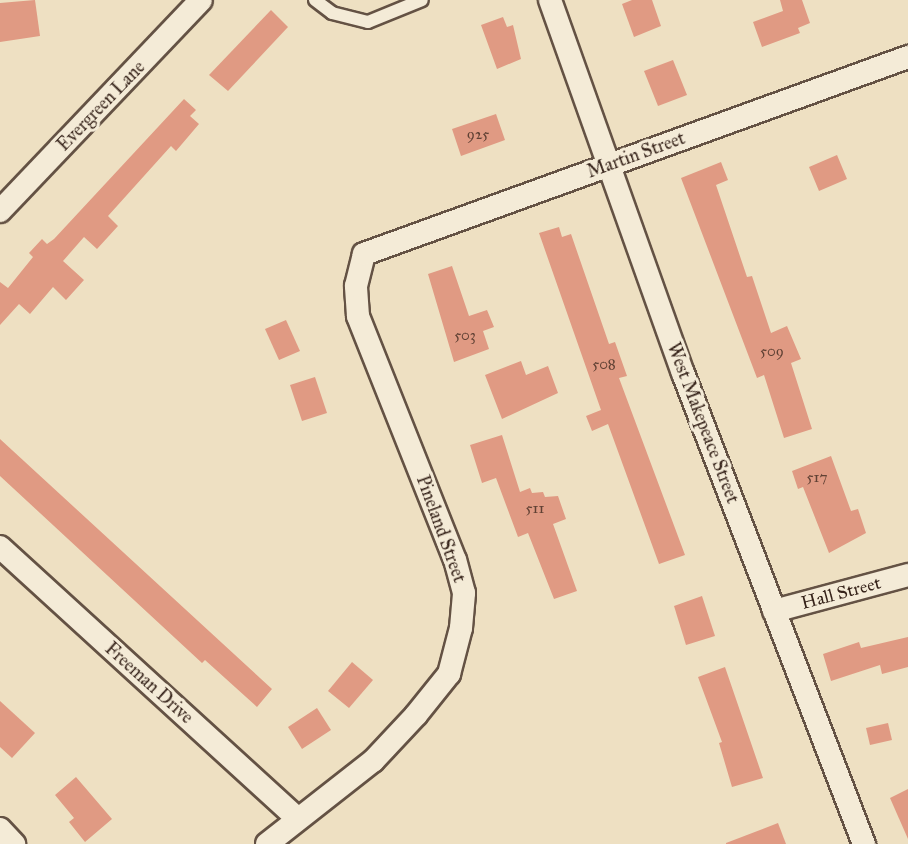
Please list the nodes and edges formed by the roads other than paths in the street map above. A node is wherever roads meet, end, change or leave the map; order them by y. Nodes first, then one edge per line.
1 (201, 0) edge
2 (315, 0) edge
3 (422, 0) edge
4 (550, 0) edge
5 (908, 57) edge
6 (611, 164) junction
7 (0, 211) edge
8 (364, 254) joint
9 (0, 547) edge
10 (908, 574) edge
11 (774, 611) junction
12 (298, 819) junction
13 (0, 829) edge
14 (14, 844) edge
15 (267, 844) edge
16 (864, 844) edge

1 - 7 street, Evergreen Lane
2 - 3 lane
4 - 6 street, West Makepeace Street
5 - 6 street, Martin Street
6 - 8 street, Martin Street
6 - 11 street, West Makepeace Street
8 - 12 street, Pineland Street
9 - 12 street, Freeman Drive
10 - 11 street, Hall Street
11 - 16 street, West Makepeace Street
12 - 15 street, Pineland Street
13 - 14 street

